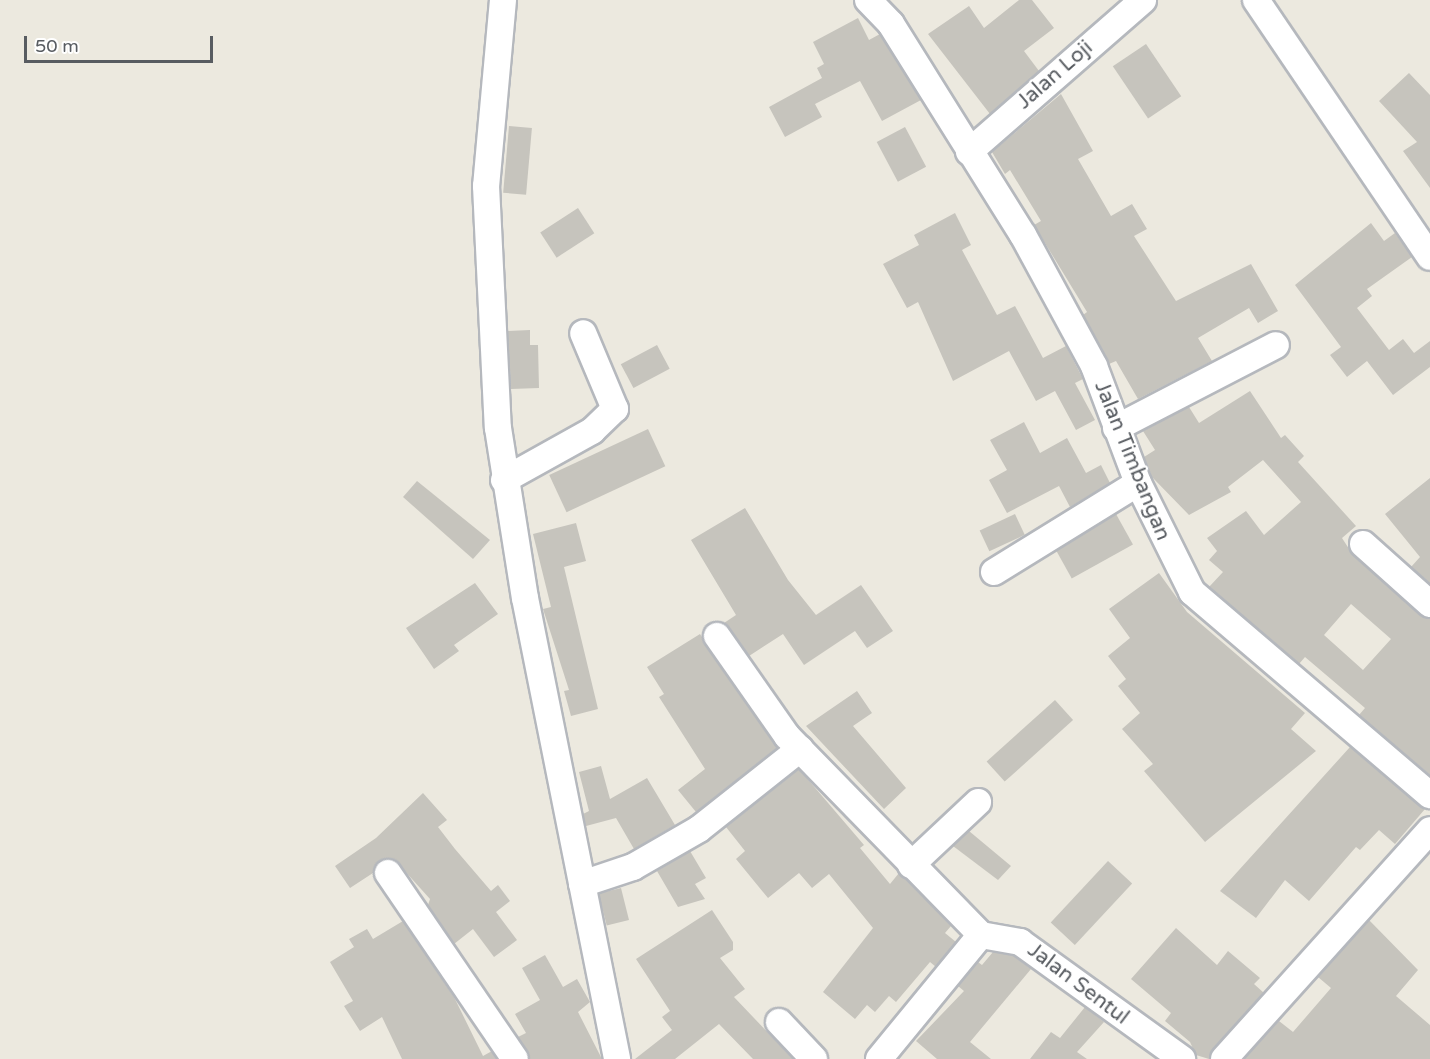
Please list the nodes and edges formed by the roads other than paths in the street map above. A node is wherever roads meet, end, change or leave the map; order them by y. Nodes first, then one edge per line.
1 (503, 0) edge
2 (868, 0) edge
3 (1143, 0) edge
4 (1256, 0) edge
5 (969, 152) junction
6 (1430, 257) edge
7 (583, 333) dead end
8 (1276, 345) dead end
9 (1116, 428) junction
10 (504, 480) junction
11 (1138, 483) junction
12 (1363, 544) dead end
13 (994, 572) dead end
14 (1430, 604) edge
15 (717, 636) dead end
16 (800, 749) junction
17 (1430, 795) edge
18 (978, 802) dead end
19 (1430, 830) edge
20 (911, 865) junction
21 (388, 873) dead end
22 (582, 884) junction
23 (981, 935) junction
24 (779, 1022) dead end
25 (515, 1059) edge
26 (617, 1059) edge
27 (814, 1059) edge
28 (879, 1059) edge
29 (1182, 1059) edge
30 (1224, 1059) edge

1 - 10 street
2 - 5 street, Jalan Timbangan
3 - 5 street, Jalan Loji
4 - 6 street
5 - 9 street, Jalan Timbangan
7 - 10 street
8 - 9 street
9 - 11 street, Jalan Timbangan
10 - 22 street
11 - 13 street
11 - 17 street, Jalan Timbangan
12 - 14 street
15 - 16 street
16 - 20 street
16 - 22 street
18 - 20 street
19 - 30 street
20 - 23 street
21 - 25 street
22 - 26 street
23 - 28 street
23 - 29 street, Jalan Sentul
24 - 27 street

